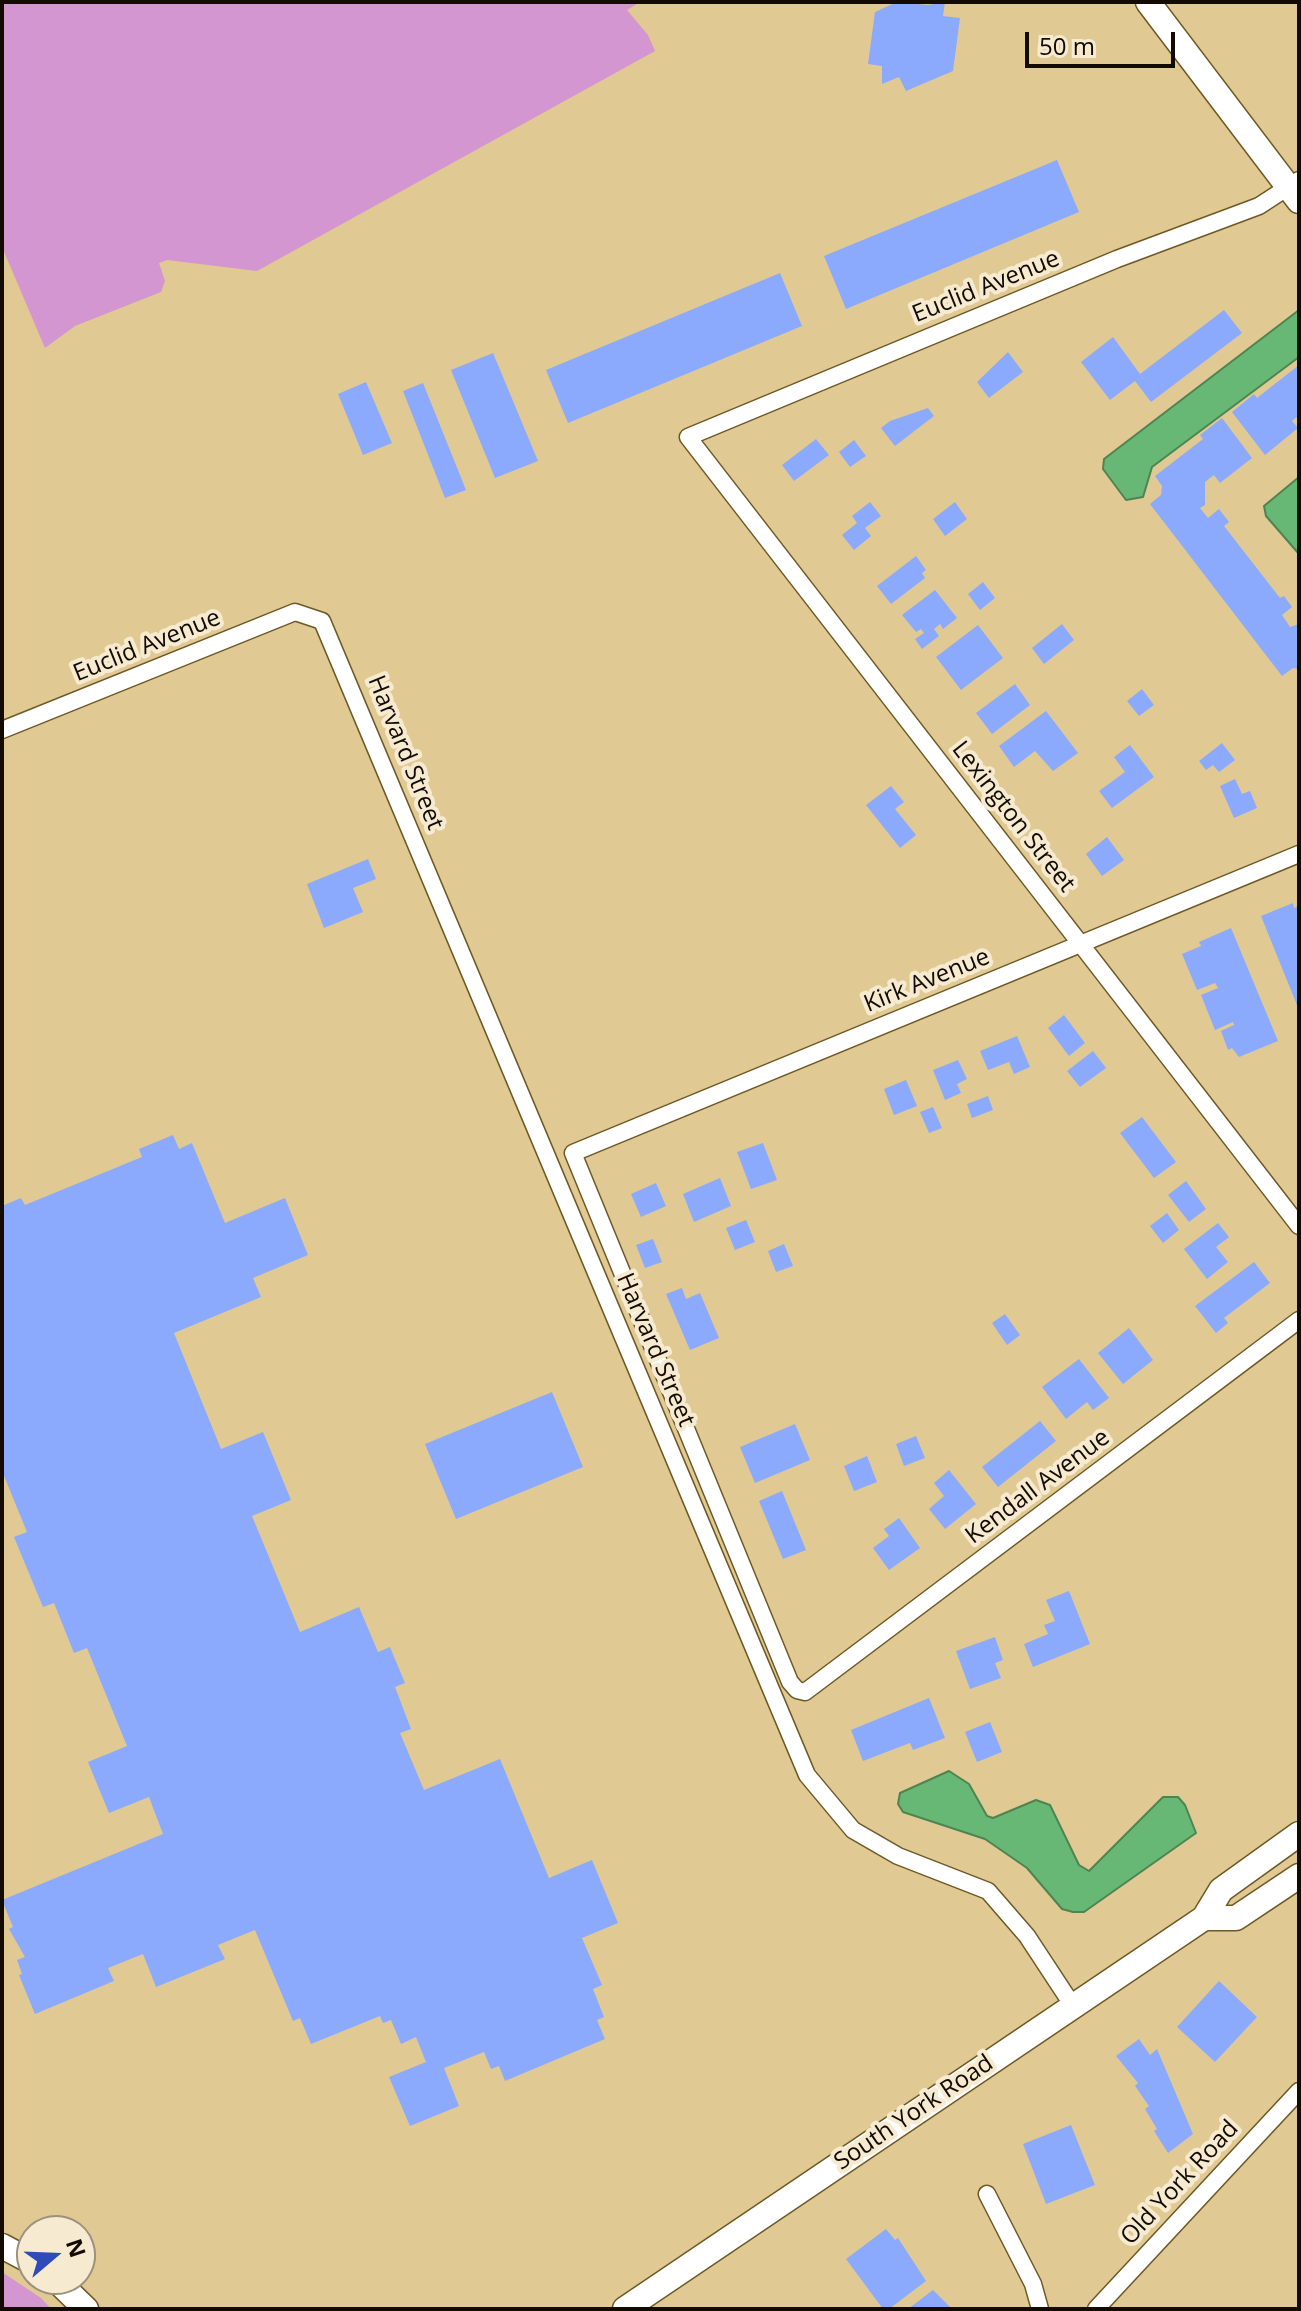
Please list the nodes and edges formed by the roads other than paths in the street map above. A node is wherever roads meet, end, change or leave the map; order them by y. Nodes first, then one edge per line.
1 (1148, 2) edge
2 (1296, 190) edge
3 (688, 437) joint
4 (310, 614) joint
5 (2, 730) edge
6 (1299, 854) edge
7 (1080, 943) junction
8 (573, 1153) joint
9 (1299, 1226) edge
10 (1299, 1320) edge
11 (805, 1692) joint
12 (1299, 1834) edge
13 (1299, 1876) edge
14 (1204, 1918) junction
15 (1073, 2006) junction
16 (1299, 2091) edge
17 (987, 2194) dead end
18 (72, 2295) edge
19 (86, 2309) edge
20 (625, 2309) edge
21 (1040, 2309) edge
22 (1096, 2309) edge

1 - 2 main road
2 - 3 street, Euclid Avenue
3 - 7 street, Lexington Street
4 - 5 street, Euclid Avenue
4 - 15 street, Harvard Street
6 - 7 street, Kirk Avenue
7 - 8 street, Kirk Avenue
7 - 9 street, Lexington Street
8 - 11 street, Harvard Street
10 - 11 street, Kendall Avenue
12 - 14 main road, South York Road
13 - 14 main road, South York Road
14 - 15 main road, South York Road
15 - 20 main road, South York Road
16 - 22 street, Old York Road
17 - 21 street
18 - 19 main road

